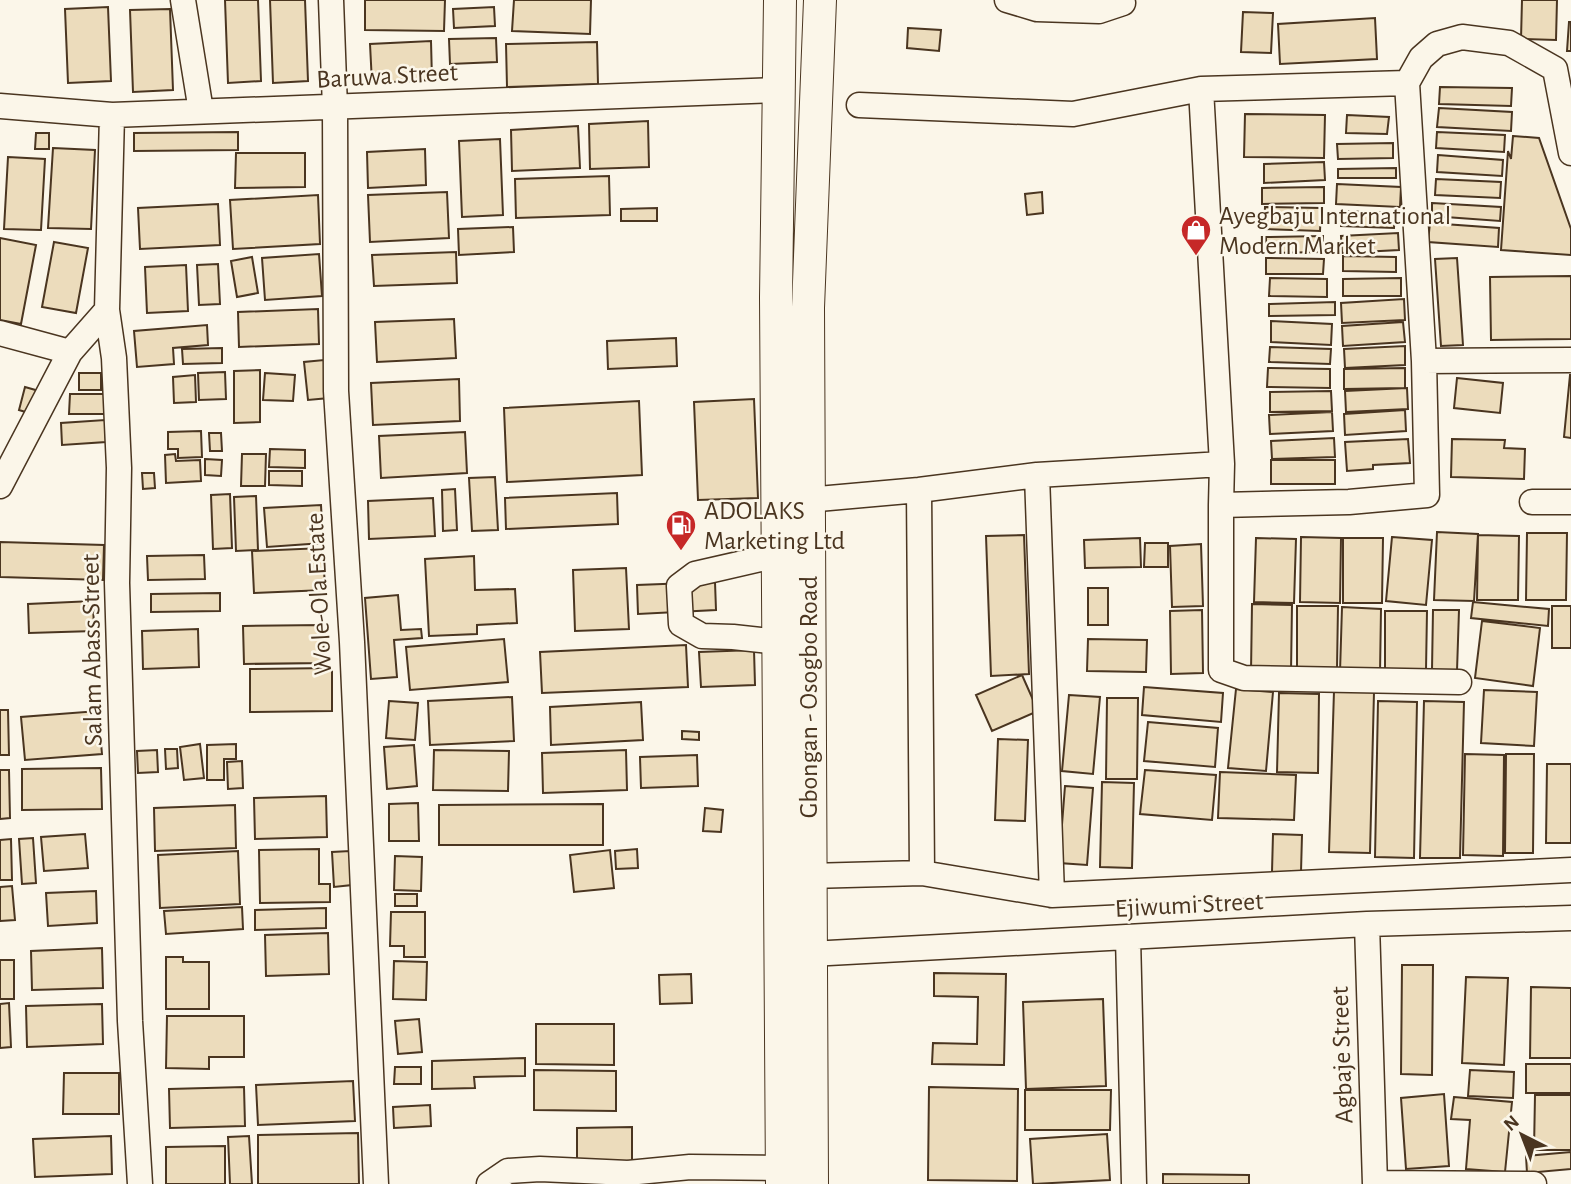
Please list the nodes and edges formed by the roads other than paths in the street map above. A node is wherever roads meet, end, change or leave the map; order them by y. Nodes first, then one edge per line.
1 (183, 0) edge
2 (331, 0) edge
3 (780, 0) edge
4 (820, 0) edge
5 (1007, 0) edge
6 (1123, 3) dead end
7 (1406, 83) junction
8 (1201, 89) junction
9 (778, 90) junction
10 (859, 105) dead end
11 (0, 106) edge
12 (335, 108) junction
13 (201, 111) junction
14 (112, 114) junction
15 (1571, 153) edge
16 (107, 310) junction
17 (0, 333) edge
18 (69, 352) junction
19 (1424, 360) junction
20 (1571, 360) edge
21 (1222, 464) junction
22 (1037, 475) junction
23 (0, 486) edge
24 (919, 490) junction
25 (807, 500) junction
26 (1532, 502) dead end
27 (1571, 502) edge
28 (1221, 505) junction
29 (778, 555) junction
30 (778, 642) junction
31 (1459, 682) dead end
32 (1571, 870) edge
33 (922, 873) junction
34 (809, 876) junction
35 (1052, 895) junction
36 (1571, 918) edge
37 (1367, 924) junction
38 (1128, 937) junction
39 (810, 954) junction
40 (782, 1176) edge
41 (1376, 1183) edge
42 (140, 1184) edge
43 (376, 1184) edge
44 (489, 1184) edge
45 (812, 1184) edge
46 (1134, 1184) edge
47 (1534, 1184) edge

1 - 13 street
2 - 12 street, Wole-Ola Estate
3 - 9 main road, Gbongan - Osogbo Road
4 - 25 main road, Gbongan - Osogbo Road
5 - 6 street
7 - 8 street
7 - 15 street
7 - 19 street
8 - 10 street
8 - 21 street
9 - 12 street, Baruwa Street
9 - 29 main road, Gbongan - Osogbo Road
11 - 14 street, Baruwa Street
12 - 13 street, Baruwa Street
12 - 43 street, Wole-Ola Estate
13 - 14 street, Baruwa Street
14 - 16 street, Salam Abass Street
16 - 18 street
16 - 42 street, Salam Abass Street
17 - 18 street
18 - 23 street
19 - 20 street
19 - 28 street
21 - 22 street
21 - 28 street
22 - 24 street
22 - 35 street
24 - 25 street
24 - 33 street
25 - 34 main road, Gbongan - Osogbo Road
26 - 27 street
28 - 31 street
29 - 30 main road, Gbongan - Osogbo Road
29 - 30 street
30 - 40 main road, Gbongan - Osogbo Road
32 - 35 street
33 - 34 street
33 - 35 street
34 - 39 main road, Gbongan - Osogbo Road
36 - 37 street, Ejiwumi Street
37 - 38 street, Ejiwumi Street
37 - 41 street, Agbaje Street
38 - 39 street, Ejiwumi Street
38 - 46 street
39 - 45 main road, Gbongan - Osogbo Road
40 - 44 street
41 - 47 street

